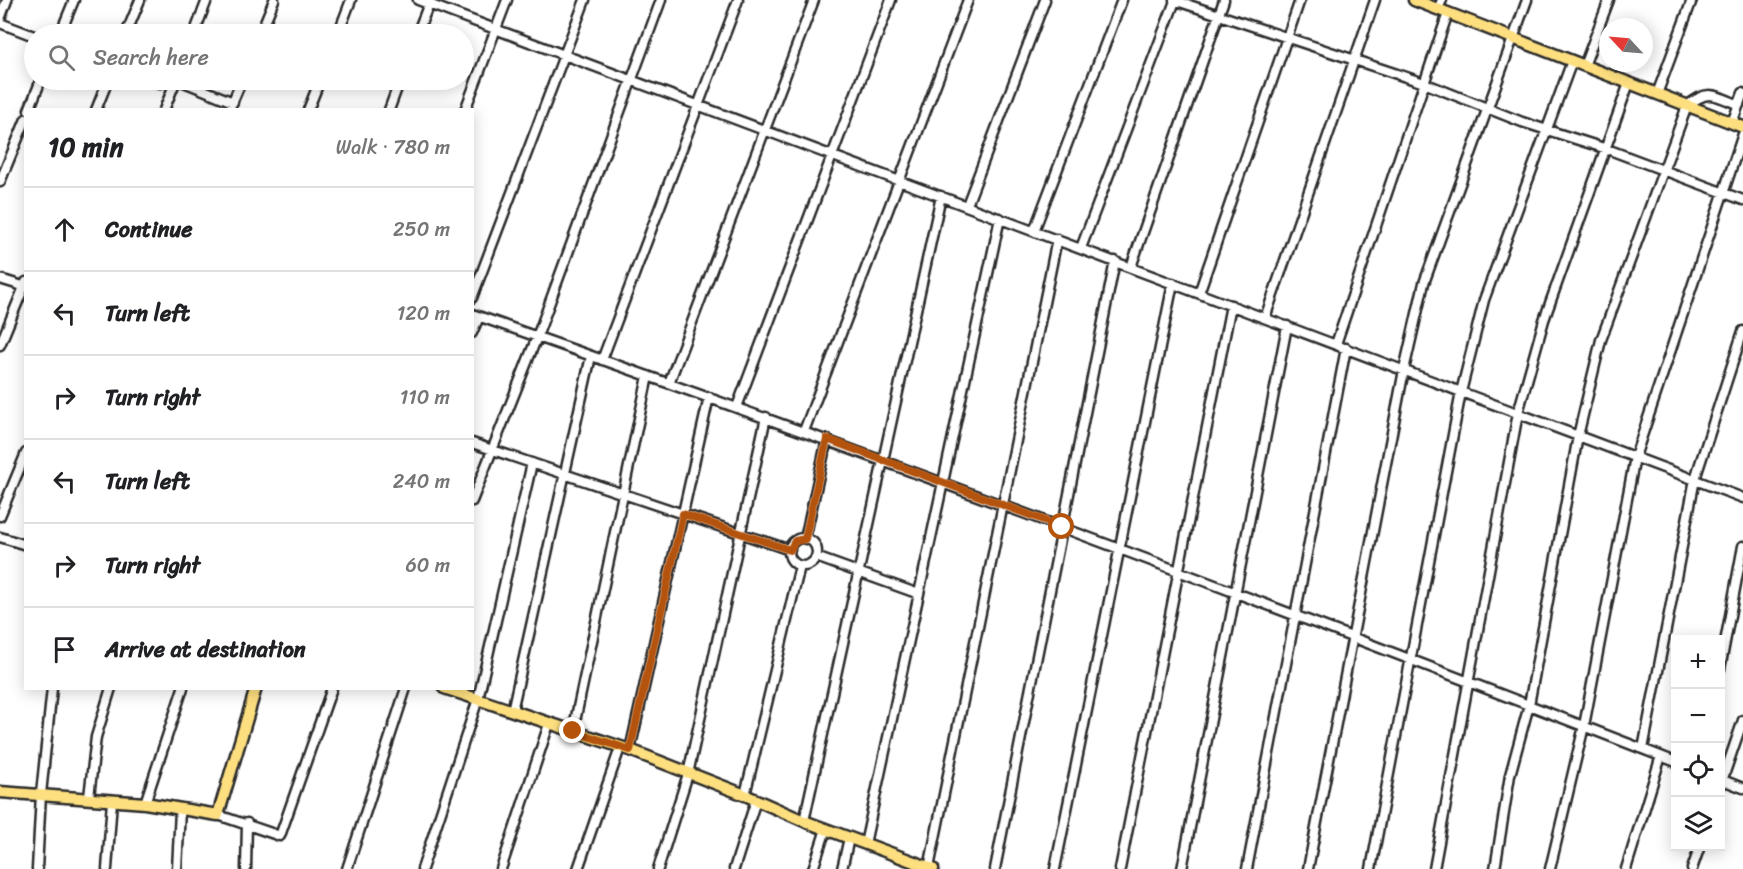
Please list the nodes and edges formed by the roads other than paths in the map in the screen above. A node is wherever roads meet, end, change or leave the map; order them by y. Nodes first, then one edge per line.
1 (7, 0) edge
2 (74, 0) edge
3 (140, 0) edge
4 (207, 0) edge
5 (274, 0) edge
6 (351, 0) edge
7 (418, 0) edge
8 (507, 0) edge
9 (585, 0) edge
10 (661, 0) edge
11 (738, 0) edge
12 (814, 0) edge
13 (891, 0) edge
14 (968, 0) edge
15 (1045, 0) edge
16 (1122, 0) edge
17 (1174, 0) edge
18 (1224, 0) edge
19 (1300, 0) edge
20 (1375, 0) edge
21 (1414, 0) edge
22 (1527, 0) edge
23 (1609, 0) edge
24 (1692, 0) edge
25 (429, 2) edge
26 (1443, 8) edge
27 (1219, 15) junction
28 (0, 21) edge
29 (64, 24) edge
30 (130, 24) edge
31 (198, 24) edge
32 (264, 24) edge
33 (342, 24) edge
34 (421, 24) edge
35 (495, 29) junction
36 (24, 32) edge
37 (1513, 38) junction
38 (1287, 39) junction
39 (564, 54) junction
40 (1354, 60) junction
41 (1572, 61) junction
42 (1584, 66) junction
43 (631, 79) junction
44 (1629, 83) junction
45 (1424, 84) junction
46 (474, 86) edge
47 (38, 90) edge
48 (104, 90) edge
49 (172, 90) edge
50 (197, 90) edge
51 (238, 90) edge
52 (316, 90) edge
53 (396, 90) edge
54 (472, 90) edge
55 (1743, 93) edge
56 (1657, 94) junction
57 (698, 105) junction
58 (1739, 105) junction
59 (231, 106) edge
60 (1687, 106) junction
61 (1488, 107) junction
62 (30, 108) edge
63 (97, 108) edge
64 (165, 108) edge
65 (309, 108) edge
66 (389, 108) edge
67 (466, 108) edge
68 (1732, 123) junction
69 (24, 124) edge
70 (1743, 127) edge
71 (1547, 128) junction
72 (765, 130) junction
73 (1743, 134) edge
74 (1605, 149) junction
75 (832, 155) junction
76 (1663, 171) junction
77 (900, 180) junction
78 (0, 182) edge
79 (1723, 193) junction
80 (941, 196) junction
81 (1743, 200) edge
82 (967, 206) junction
83 (1000, 218) junction
84 (1034, 231) junction
85 (1056, 239) junction
86 (1081, 249) junction
87 (1115, 261) junction
88 (1131, 267) junction
89 (0, 279) edge
90 (1173, 283) junction
91 (24, 285) edge
92 (24, 287) edge
93 (474, 293) edge
94 (1199, 293) junction
95 (1232, 305) junction
96 (476, 315) edge
97 (1265, 318) junction
98 (1287, 326) junction
99 (1743, 331) edge
100 (537, 337) junction
101 (1336, 344) junction
102 (0, 345) edge
103 (1346, 348) junction
104 (591, 356) junction
105 (602, 360) junction
106 (1404, 370) junction
107 (648, 376) junction
108 (669, 383) junction
109 (1461, 392) junction
110 (709, 397) junction
111 (737, 407) junction
112 (1518, 413) junction
113 (766, 417) junction
114 (804, 431) junction
115 (1578, 436) junction
116 (827, 439) junction
117 (474, 444) edge
118 (493, 450) junction
119 (1635, 457) junction
120 (24, 458) edge
121 (883, 460) junction
122 (532, 463) junction
123 (565, 474) junction
124 (1695, 479) junction
125 (943, 483) junction
126 (623, 494) junction
127 (474, 496) edge
128 (1743, 498) edge
129 (1003, 505) junction
130 (683, 514) junction
131 (0, 516) edge
132 (1062, 527) junction
133 (741, 533) junction
134 (0, 537) edge
135 (805, 539) junction
136 (24, 544) edge
137 (1743, 546) edge
138 (1121, 549) junction
139 (790, 550) junction
140 (816, 557) junction
141 (800, 566) junction
142 (1179, 571) junction
143 (858, 572) junction
144 (1236, 592) junction
145 (919, 594) junction
146 (1296, 615) junction
147 (1353, 636) junction
148 (1725, 642) edge
149 (1412, 659) junction
150 (1469, 681) junction
151 (52, 690) edge
152 (110, 690) edge
153 (182, 690) edge
154 (255, 690) edge
155 (331, 690) edge
156 (405, 690) edge
157 (450, 690) edge
158 (478, 699) junction
159 (1529, 705) junction
160 (512, 711) junction
161 (1743, 720) edge
162 (549, 724) junction
163 (1584, 726) junction
164 (573, 731) junction
165 (625, 749) junction
166 (1643, 749) junction
167 (1661, 756) junction
168 (1671, 760) edge
169 (1725, 771) edge
170 (688, 774) junction
171 (1725, 783) edge
172 (1743, 788) edge
173 (0, 792) edge
174 (41, 794) junction
175 (745, 795) junction
176 (89, 797) junction
177 (756, 800) junction
178 (112, 801) junction
179 (145, 802) junction
180 (180, 810) junction
181 (218, 815) junction
182 (804, 821) junction
183 (247, 823) junction
184 (826, 829) junction
185 (849, 838) junction
186 (865, 844) junction
187 (1698, 851) edge
188 (916, 866) edge
189 (931, 868) edge
190 (37, 869) edge
191 (107, 869) edge
192 (177, 869) edge
193 (246, 869) edge
194 (347, 869) edge
195 (422, 869) edge
196 (501, 869) edge
197 (578, 869) edge
198 (658, 869) edge
199 (734, 869) edge
200 (813, 869) edge
201 (842, 869) edge
202 (995, 869) edge
203 (1055, 869) edge
204 (1120, 869) edge
205 (1182, 869) edge
206 (1247, 869) edge
207 (1308, 869) edge
208 (1371, 869) edge
209 (1434, 869) edge
210 (1495, 869) edge
211 (1550, 869) edge
212 (1626, 869) edge
213 (1692, 869) edge

1 - 28 street
2 - 29 street
3 - 30 street
4 - 31 street
5 - 32 street
6 - 33 street
7 - 25 street
8 - 35 street
9 - 39 street
10 - 43 street
11 - 57 street
12 - 72 street
13 - 75 street
14 - 77 street
15 - 82 street
16 - 84 street
17 - 27 street
17 - 86 street
18 - 27 street
19 - 38 street
20 - 40 street
21 - 26 main road
22 - 37 street
23 - 42 street
24 - 56 street
25 - 34 street
25 - 35 street
26 - 37 main road
26 - 45 street
27 - 38 street
27 - 88 street
28 - 36 street
35 - 39 street
35 - 46 street
37 - 41 main road
37 - 61 street
38 - 40 street
38 - 94 street
39 - 43 street
39 - 93 street
40 - 45 street
40 - 97 street
41 - 42 main road
41 - 71 street
42 - 44 main road
43 - 57 street
43 - 100 street
44 - 56 main road
44 - 74 street
45 - 61 street
45 - 101 street
47 - 62 street
48 - 63 street
49 - 64 street
50 - 59 street
51 - 59 street
52 - 65 street
53 - 66 street
54 - 67 street
55 - 58 street
56 - 60 main road
57 - 72 street
57 - 105 street
58 - 60 street
58 - 68 street
60 - 68 main road
60 - 76 street
61 - 71 street
61 - 106 street
68 - 70 main road
69 - 78 street
71 - 74 street
71 - 109 street
72 - 75 street
72 - 108 street
73 - 79 street
74 - 76 street
74 - 112 street
75 - 77 street
75 - 111 street
76 - 79 street
76 - 115 street
77 - 80 street
77 - 114 street
79 - 81 street
79 - 119 street
80 - 82 street
80 - 121 street
82 - 83 street
83 - 84 street
83 - 125 street
84 - 85 street
85 - 86 street
85 - 129 street
86 - 87 street
87 - 88 street
87 - 132 street
88 - 90 street
89 - 91 street
90 - 94 street
90 - 138 street
92 - 102 street
94 - 95 street
95 - 97 street
95 - 142 street
96 - 100 street
97 - 98 street
98 - 101 street
98 - 144 street
99 - 124 street
100 - 104 street
100 - 118 street
101 - 103 street
103 - 106 street
103 - 146 street
104 - 105 street
104 - 123 street
105 - 107 street
106 - 109 street
106 - 147 street
107 - 108 street
107 - 126 street
108 - 110 street
109 - 112 street
109 - 149 street
110 - 111 street
110 - 130 street
111 - 113 street
112 - 115 street
112 - 150 street
113 - 114 street
113 - 133 street
114 - 116 street
115 - 119 street
115 - 159 street
116 - 121 street
116 - 135 street
117 - 118 street
118 - 122 street
118 - 127 street
119 - 124 street
119 - 163 street
120 - 131 street
121 - 125 street
121 - 143 street
122 - 123 street
122 - 158 street
123 - 126 street
123 - 160 street
124 - 128 street
124 - 166 street
125 - 129 street
125 - 145 street
126 - 130 street
126 - 164 street
129 - 132 street
129 - 189 street
130 - 133 street
130 - 165 street
132 - 138 street
132 - 202 street
133 - 139 street
133 - 170 street
134 - 136 street
135 - 139 street
135 - 140 street
137 - 148 street
138 - 142 street
138 - 203 street
139 - 141 street
140 - 141 street
140 - 143 street
141 - 175 street
142 - 144 street
142 - 204 street
143 - 145 street
143 - 182 street
144 - 146 street
144 - 205 street
145 - 186 street
146 - 147 street
146 - 206 street
147 - 149 street
147 - 207 street
149 - 150 street
149 - 208 street
150 - 159 street
150 - 209 street
151 - 174 street
152 - 176 street
153 - 179 street
154 - 181 main road
155 - 183 street
156 - 194 street
157 - 158 main road
158 - 160 main road
158 - 195 street
159 - 163 street
159 - 210 street
160 - 162 main road
161 - 169 street
162 - 164 main road
162 - 196 street
163 - 166 street
163 - 211 street
164 - 165 main road
165 - 170 main road
165 - 197 street
166 - 167 street
167 - 168 street
167 - 212 street
170 - 175 main road
170 - 198 street
171 - 172 street
173 - 174 main road
174 - 176 main road
174 - 190 street
175 - 177 main road
176 - 178 main road
177 - 182 main road
177 - 199 street
178 - 179 main road
178 - 191 street
179 - 180 main road
180 - 181 main road
180 - 192 street
181 - 183 street
182 - 184 main road
183 - 193 street
184 - 185 main road
184 - 200 street
185 - 186 main road
185 - 201 street
186 - 188 main road
187 - 213 street
188 - 189 main road

